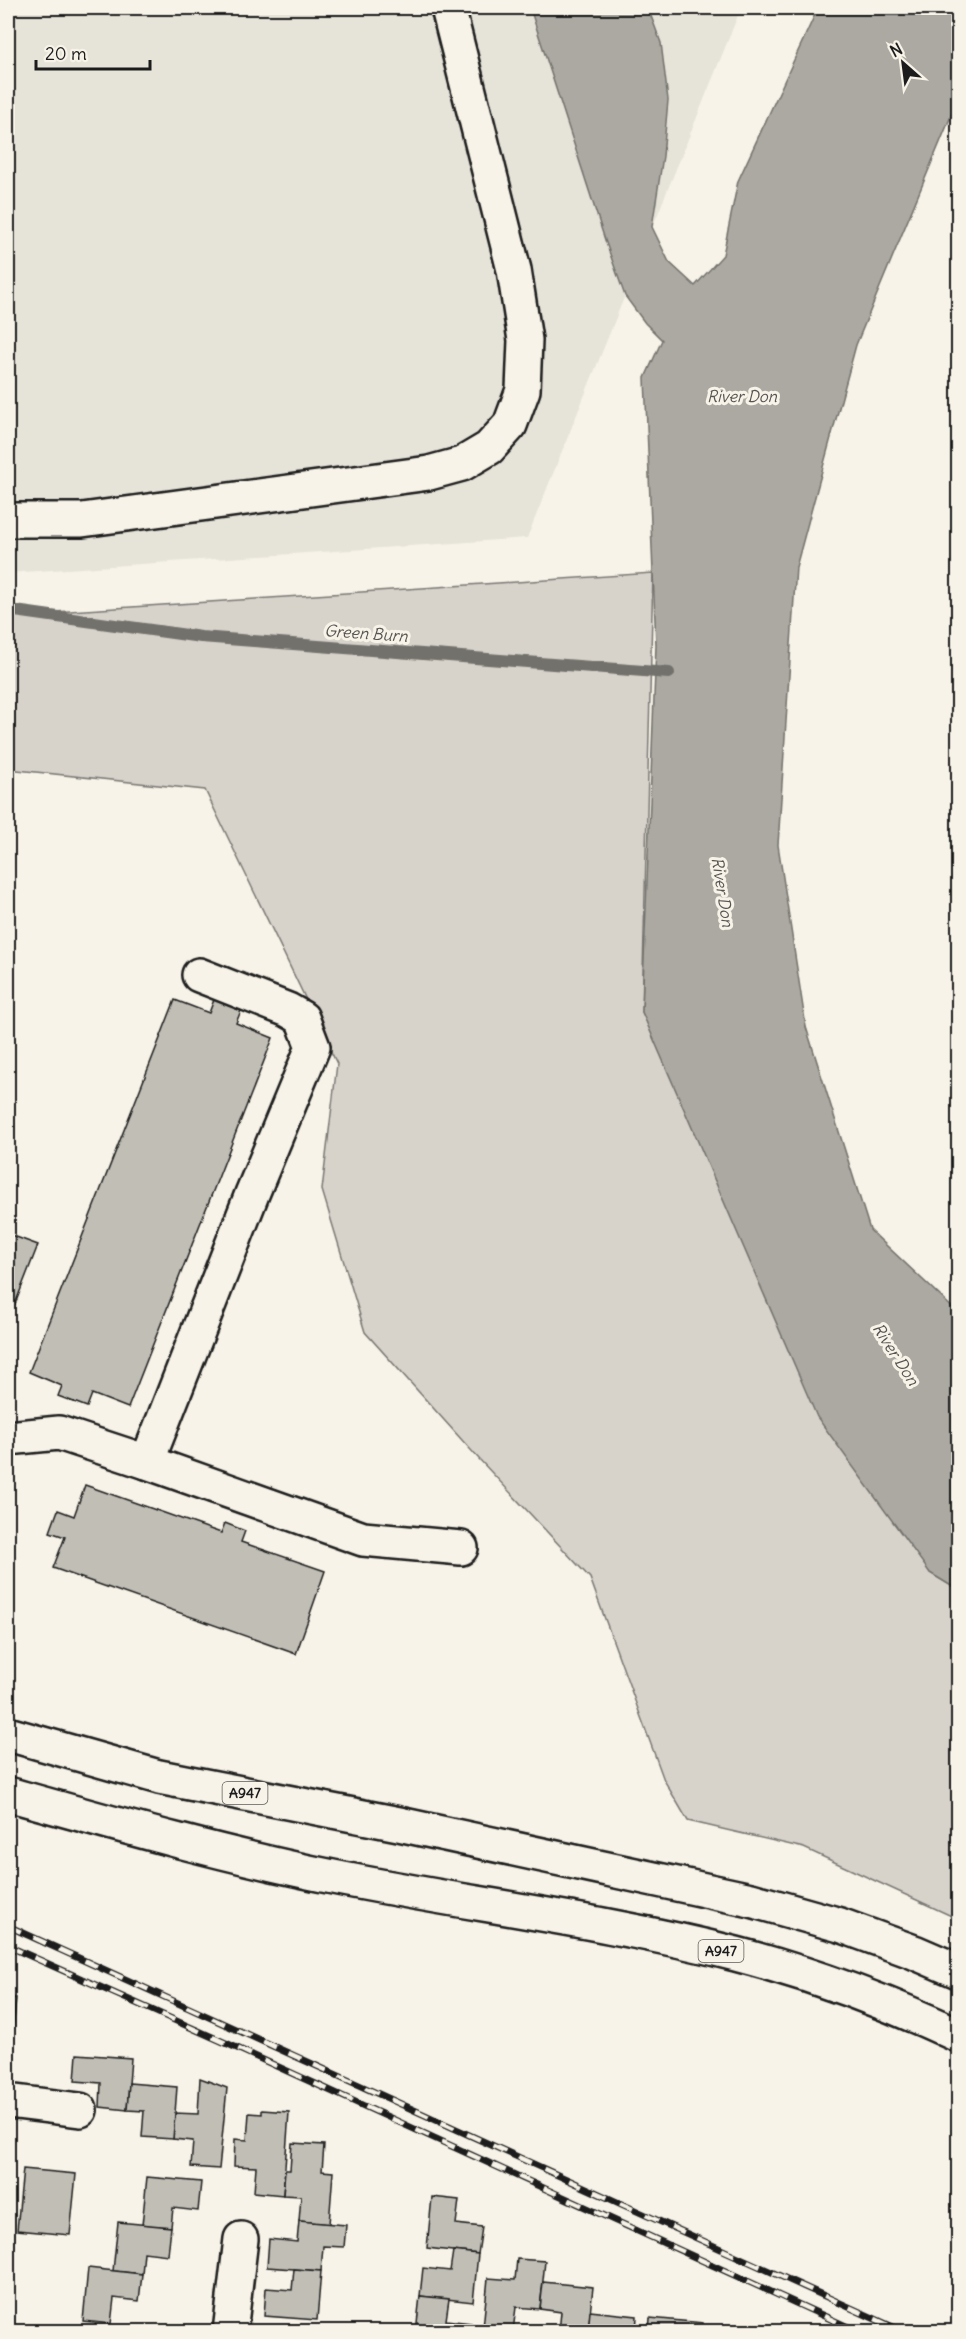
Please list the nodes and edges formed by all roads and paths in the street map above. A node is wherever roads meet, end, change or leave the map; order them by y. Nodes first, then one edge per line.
1 (448, 8) edge
2 (8, 520) edge
3 (198, 975) dead end
4 (8, 1438) edge
5 (147, 1462) junction
6 (461, 1548) dead end
7 (8, 1734) edge
8 (8, 1794) edge
9 (958, 1971) edge
10 (958, 2035) edge
11 (8, 2101) edge
12 (80, 2110) dead end
13 (241, 2239) dead end
14 (230, 2331) edge

1 - 2 main road
3 - 5 main road
4 - 5 main road
5 - 6 main road
7 - 9 main road, A947
8 - 10 main road, A947
11 - 12 main road
13 - 14 main road

